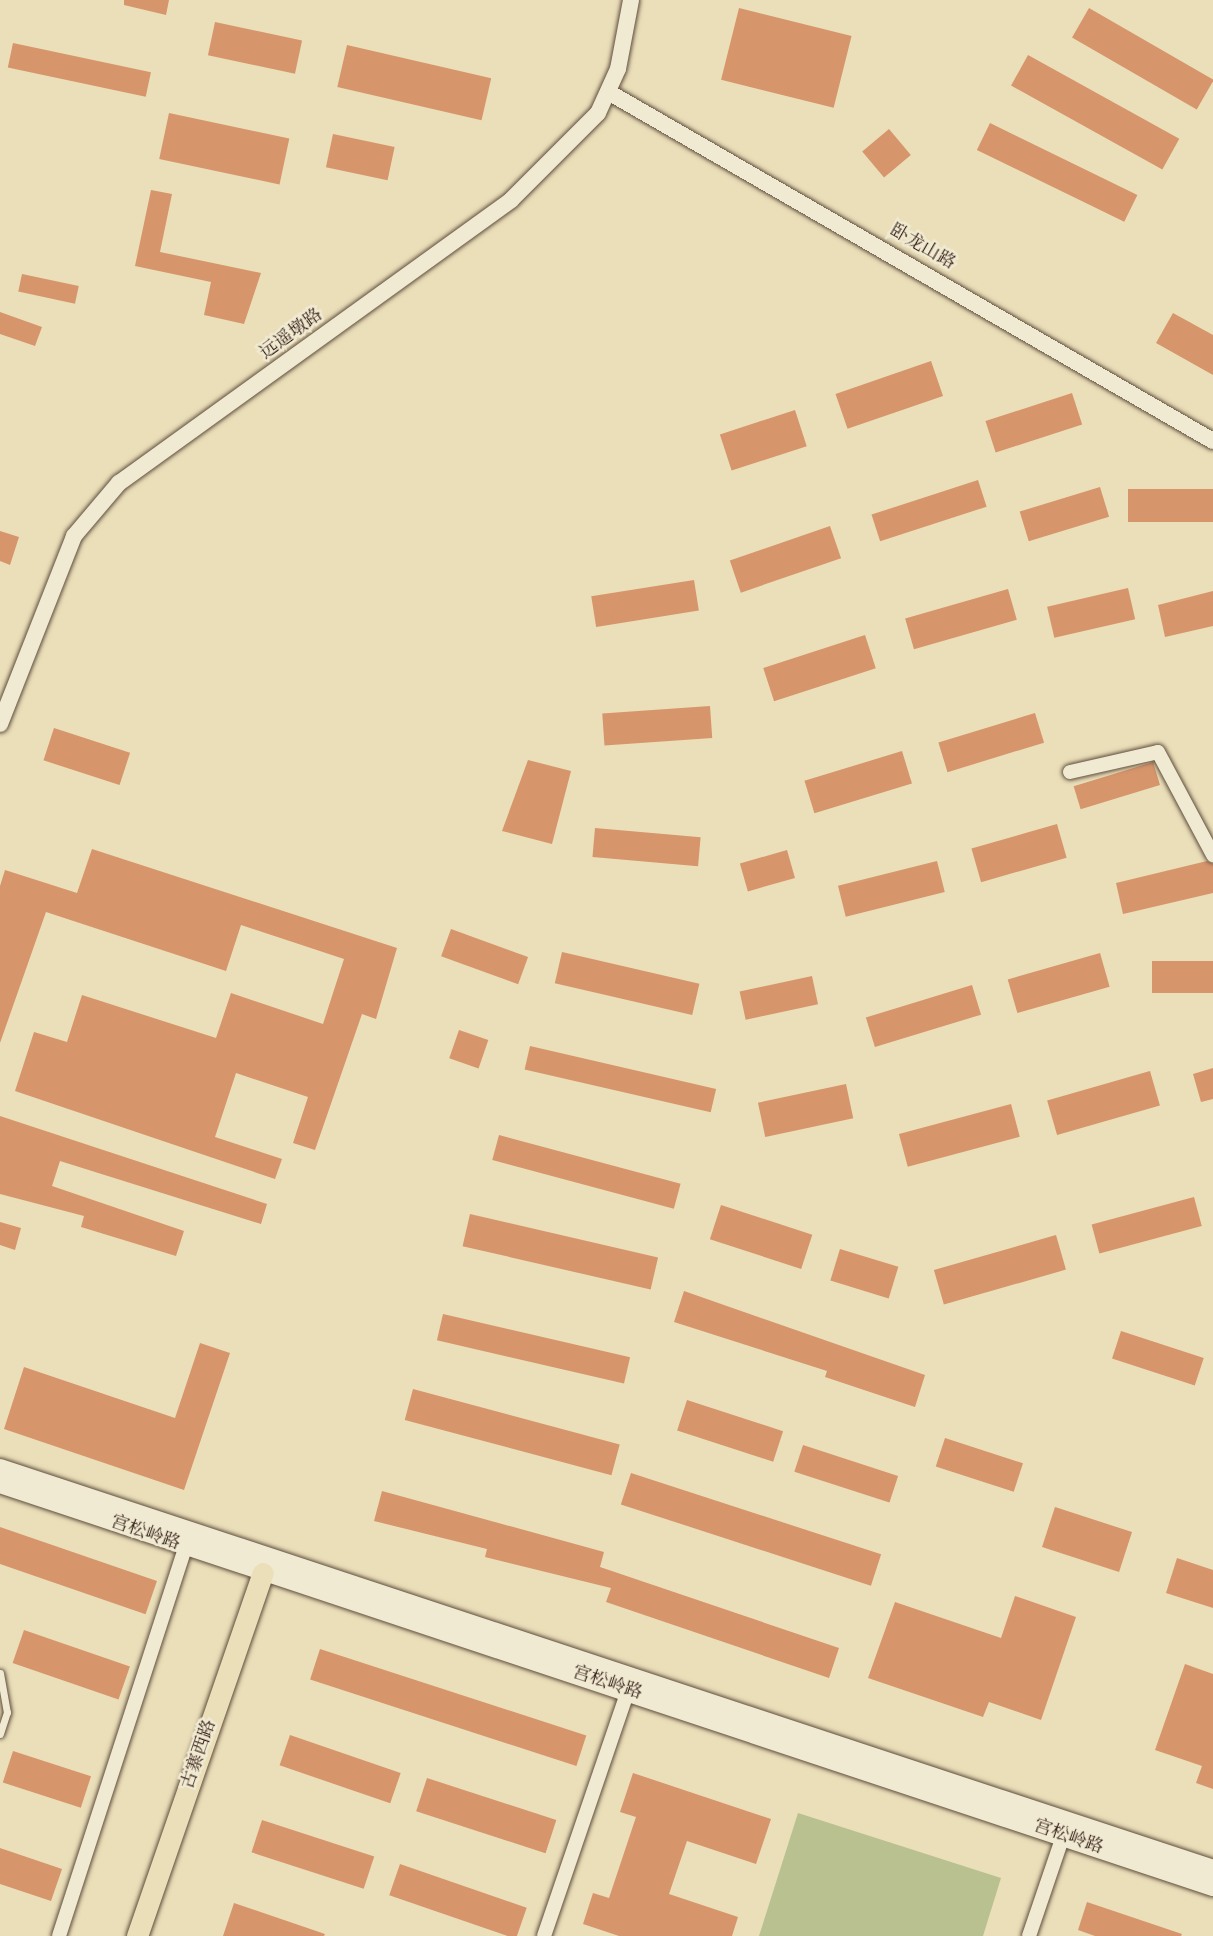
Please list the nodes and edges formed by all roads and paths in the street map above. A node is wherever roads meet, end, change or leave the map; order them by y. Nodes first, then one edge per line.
1 (631, 0) edge
2 (610, 93) junction
3 (1213, 441) edge
4 (0, 724) edge
5 (1070, 772) dead end
6 (1213, 855) edge
7 (0, 1469) edge
8 (0, 1483) edge
9 (186, 1548) junction
10 (263, 1573) junction
11 (0, 1673) edge
12 (628, 1691) junction
13 (0, 1734) edge
14 (1063, 1836) junction
15 (1213, 1870) edge
16 (1213, 1886) edge
17 (59, 1936) edge
18 (137, 1936) edge
19 (544, 1936) edge
20 (1029, 1936) edge

1 - 2 street, 远遥墩路
2 - 3 street, 卧龙山路
2 - 4 street, 远遥墩路
5 - 6 street
7 - 15 main road
8 - 9 main road, 宫松岭路
9 - 10 main road, 宫松岭路
9 - 17 street
10 - 12 main road, 宫松岭路
10 - 18 main road, 古寨西路
11 - 13 lane
12 - 14 main road, 宫松岭路
12 - 19 street
14 - 16 main road, 宫松岭路
14 - 20 street

